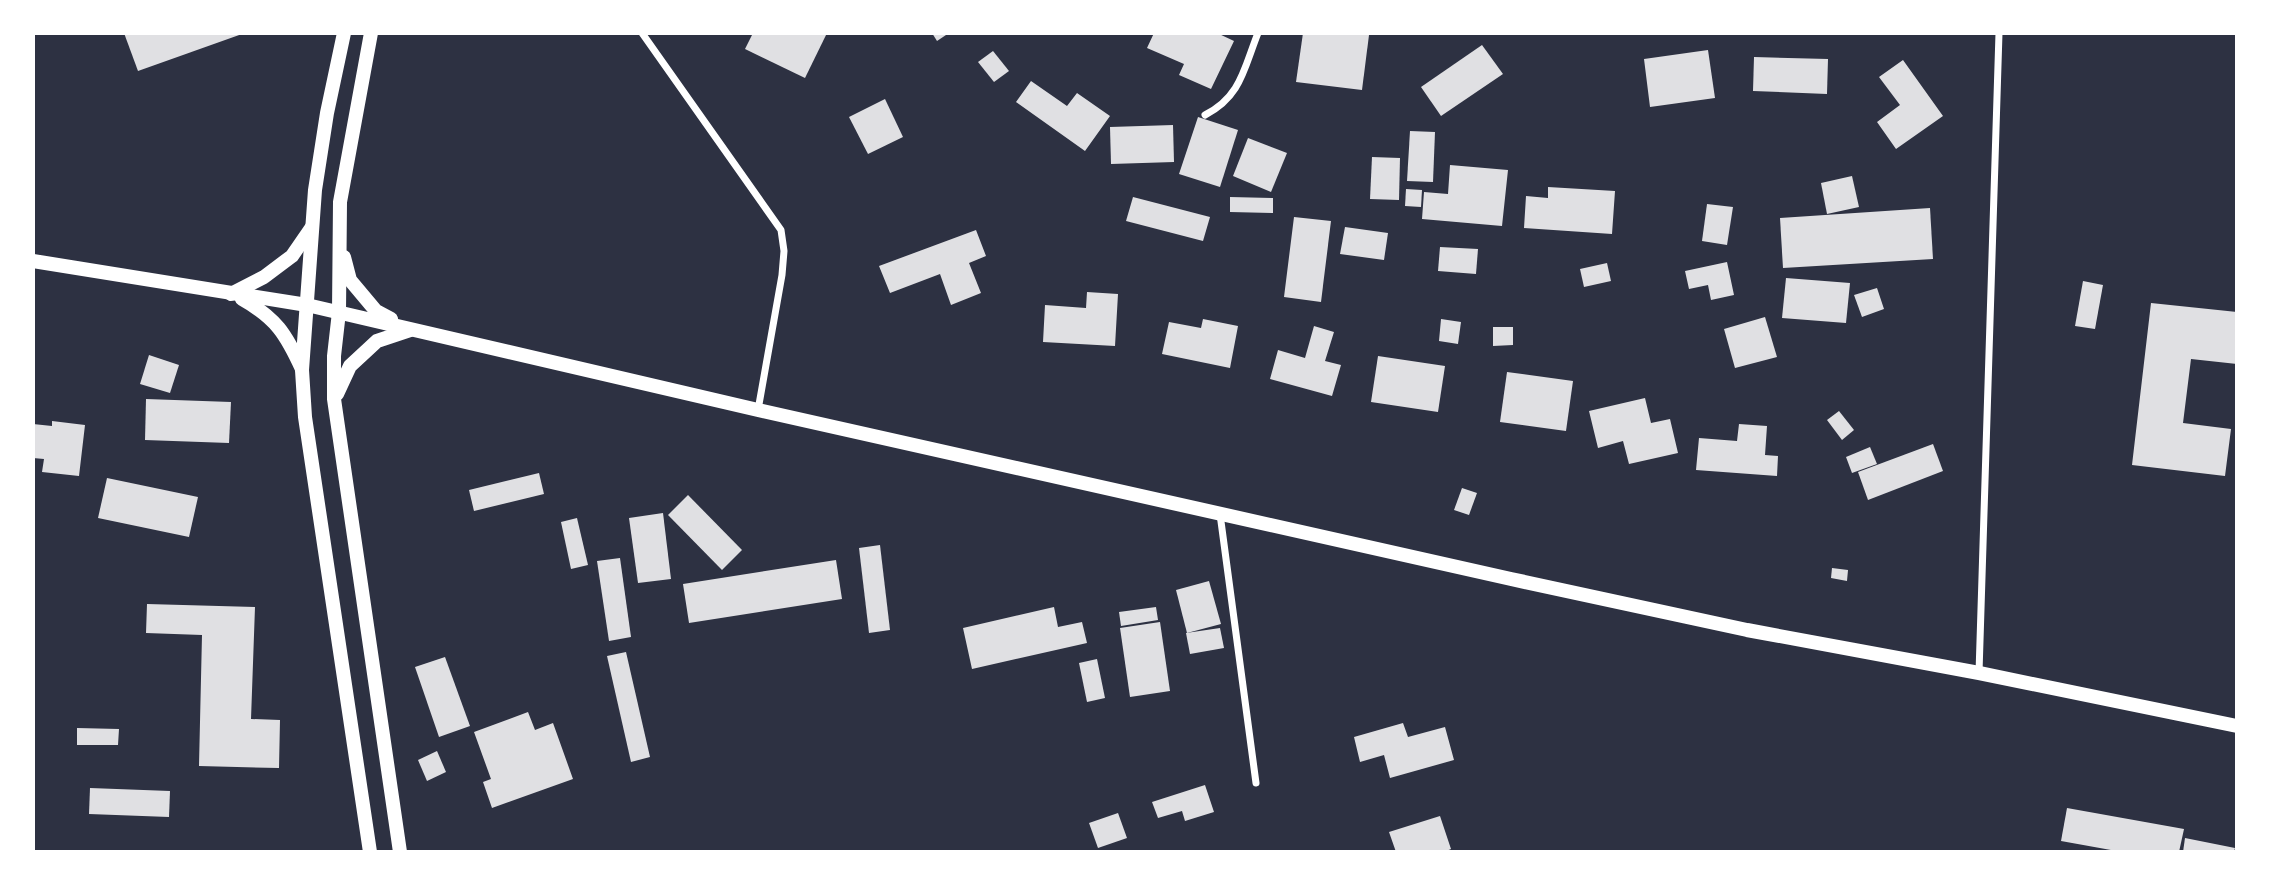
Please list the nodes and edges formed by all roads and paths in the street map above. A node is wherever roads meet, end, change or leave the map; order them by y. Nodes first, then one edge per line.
1 (344, 33) edge
2 (371, 33) edge
3 (642, 33) edge
4 (1258, 33) edge
5 (1999, 33) edge
6 (1205, 115) dead end
7 (313, 226) junction
8 (340, 241) junction
9 (33, 261) edge
10 (231, 294) junction
11 (307, 305) junction
12 (339, 312) junction
13 (411, 329) junction
14 (302, 370) junction
15 (334, 399) junction
16 (758, 410) junction
17 (1220, 514) junction
18 (1979, 673) junction
19 (2237, 726) edge
20 (1256, 783) dead end
21 (370, 852) edge
22 (400, 852) edge

1 - 7 main road
2 - 8 main road
3 - 16 street
4 - 6 street
5 - 18 street
7 - 10 main road
7 - 11 main road
8 - 12 main road
8 - 13 main road
9 - 10 main road
10 - 11 main road
10 - 14 main road
11 - 12 main road
11 - 14 main road
12 - 13 main road
12 - 15 main road
13 - 15 main road
13 - 16 main road
14 - 21 main road
15 - 22 main road
16 - 17 main road
17 - 18 main road
17 - 20 street
18 - 19 main road

